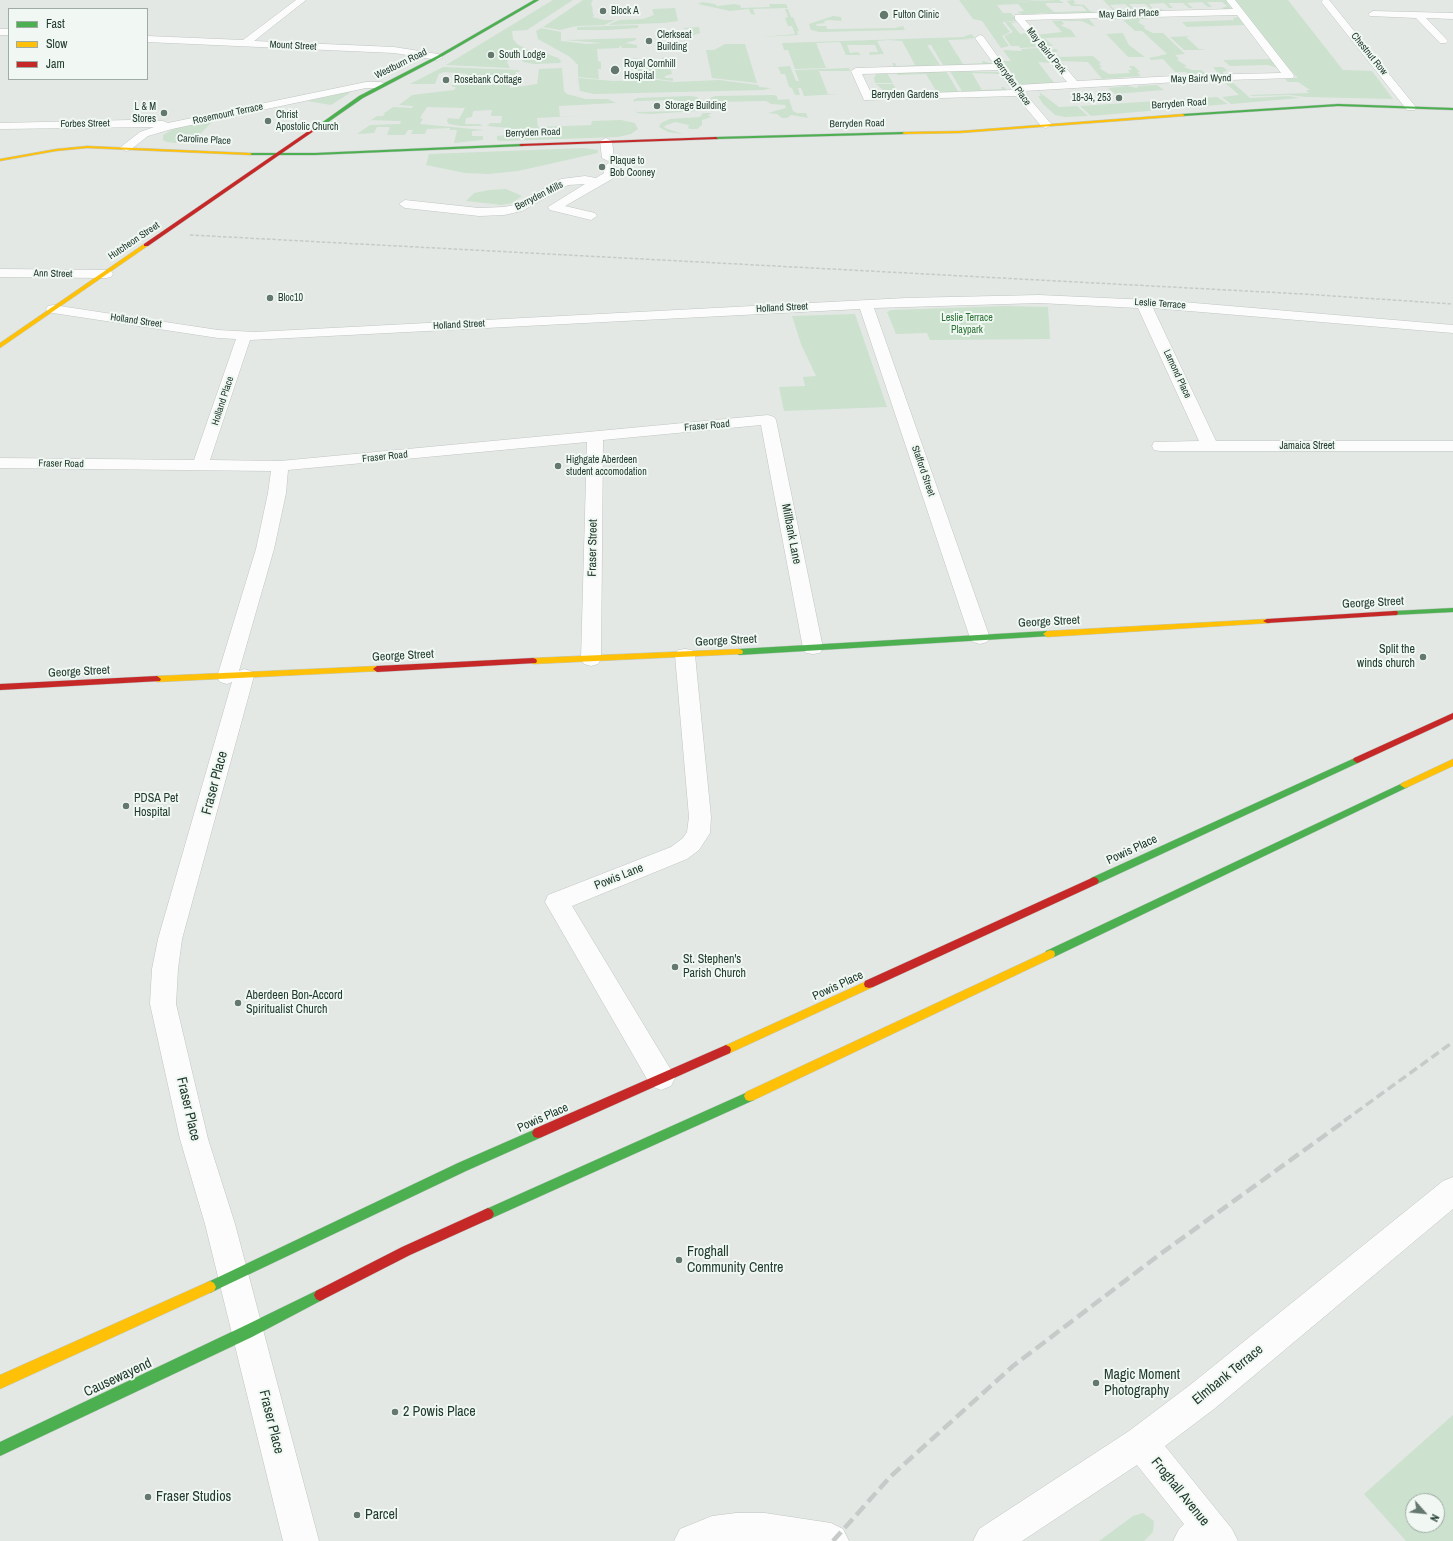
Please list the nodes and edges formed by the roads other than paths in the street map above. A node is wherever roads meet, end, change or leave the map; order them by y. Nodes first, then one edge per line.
1 (302, 0) edge
2 (537, 0) edge
3 (1230, 0) edge
4 (1326, 2) dead end
5 (1239, 12) junction
6 (1372, 14) dead end
7 (1418, 15) junction
8 (1453, 16) edge
9 (1018, 17) joint
10 (980, 38) dead end
11 (148, 39) edge
12 (1443, 41) dead end
13 (244, 44) junction
14 (438, 58) junction
15 (1001, 67) junction
16 (1074, 84) junction
17 (381, 85) junction
18 (1017, 90) junction
19 (1411, 108) junction
20 (1453, 110) edge
21 (1046, 125) junction
22 (0, 126) edge
23 (169, 126) junction
24 (606, 141) junction
25 (126, 148) junction
26 (280, 154) junction
27 (0, 160) edge
28 (598, 182) junction
29 (448, 194) dead end
30 (405, 204) dead end
31 (433, 207) junction
32 (554, 207) junction
33 (542, 215) dead end
34 (591, 216) dead end
35 (0, 273) edge
36 (106, 274) junction
37 (1143, 303) junction
38 (866, 304) junction
39 (53, 309) junction
40 (1453, 329) edge
41 (244, 336) junction
42 (0, 346) edge
43 (768, 420) joint
44 (595, 437) junction
45 (1160, 446) dead end
46 (1210, 446) junction
47 (1453, 446) edge
48 (0, 463) edge
49 (200, 466) junction
50 (280, 466) junction
51 (1453, 610) edge
52 (980, 638) junction
53 (813, 648) junction
54 (685, 655) junction
55 (591, 659) junction
56 (235, 676) junction
57 (0, 688) edge
58 (1453, 716) edge
59 (1453, 762) edge
60 (661, 1078) junction
61 (1453, 1191) edge
62 (233, 1276) junction
63 (247, 1332) junction
64 (0, 1382) edge
65 (1141, 1443) junction
66 (0, 1449) edge
67 (1206, 1536) edge
68 (301, 1541) edge
69 (692, 1541) edge
70 (830, 1541) edge
71 (991, 1541) edge

1 - 13 street
2 - 14 main road, Westburn Road
3 - 5 street, May Baird Wynd
4 - 19 street, Chestnut Row
5 - 9 street, May Baird Place
5 - 16 street, May Baird Wynd
6 - 7 street
7 - 8 street
7 - 12 street
9 - 16 street, May Baird Park
10 - 15 street, Berryden Place
11 - 13 street, Mount Street
13 - 14 street, Mount Street
14 - 17 main road, Westburn Road
15 - 18 street, Berryden Place
15 - 18 street, Berryden Gardens
16 - 18 street, May Baird Wynd
17 - 23 street, Rosemount Terrace
17 - 26 main road, Westburn Road
18 - 21 street, Berryden Place
19 - 20 main road, Berryden Road
19 - 21 main road, Berryden Road
21 - 24 main road, Berryden Road
22 - 23 street, Forbes Street
23 - 25 street, Rosemount Terrace
24 - 26 main road, Berryden Road
24 - 28 street
25 - 26 main road, Caroline Place
25 - 27 main road, Caroline Place
26 - 36 main road, Hutcheon Street
28 - 31 street, Berryden Mills
28 - 32 street
29 - 31 street
30 - 31 street, Berryden Mills
32 - 33 street
32 - 34 street
35 - 36 street, Ann Street
36 - 39 main road, Hutcheon Street
37 - 38 street, Leslie Terrace
37 - 40 street, Leslie Terrace
37 - 46 street, Lamond Place
38 - 41 street, Holland Street
38 - 52 street, Stafford Street
39 - 41 street, Holland Street
39 - 42 main road, Hutcheon Street
41 - 49 street, Holland Place
43 - 44 street, Fraser Road
43 - 53 street, Millbank Lane
44 - 50 street, Fraser Road
44 - 55 street, Fraser Street
45 - 46 street, Jamaica Street
46 - 47 street, Jamaica Street
48 - 49 street, Fraser Road
49 - 50 street, Fraser Road
50 - 56 street, Fraser Place
51 - 52 main road, George Street
52 - 53 main road, George Street
53 - 54 main road, George Street
54 - 55 main road, George Street
54 - 60 street, Powis Lane
55 - 56 main road, George Street
56 - 57 main road, George Street
56 - 62 street, Fraser Place
58 - 60 main road, Powis Place
59 - 63 main road
60 - 62 main road, Powis Place
61 - 65 street, Elmbank Terrace
62 - 63 street, Fraser Place
62 - 64 main road
63 - 66 main road, Causewayend
63 - 68 street, Fraser Place
65 - 67 street, Froghall Avenue
65 - 71 street, Elmbank Terrace
69 - 70 street

